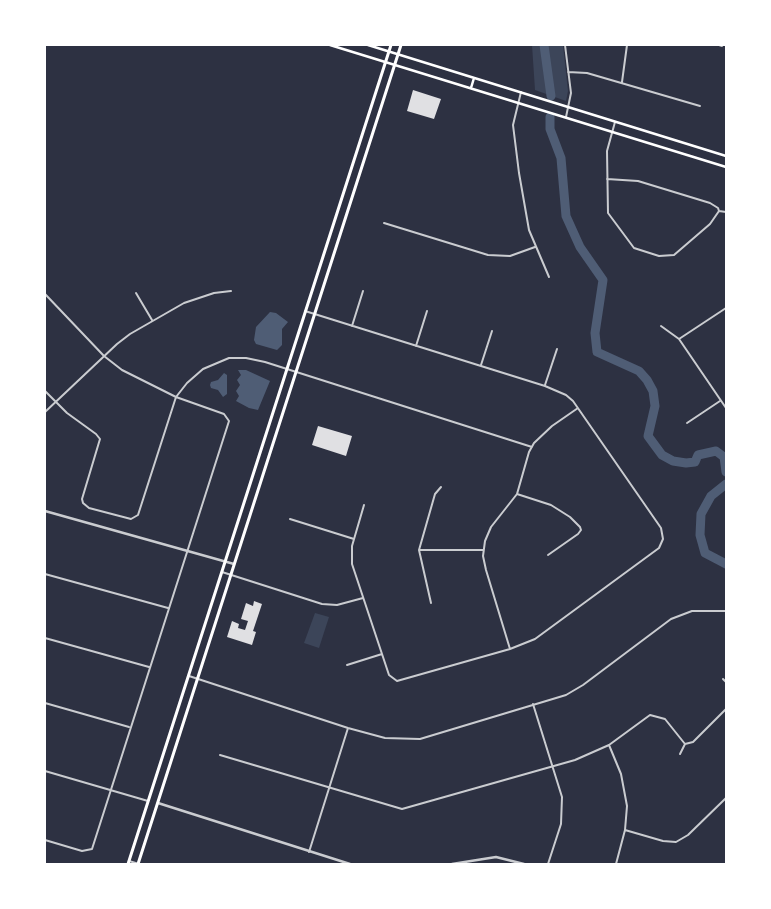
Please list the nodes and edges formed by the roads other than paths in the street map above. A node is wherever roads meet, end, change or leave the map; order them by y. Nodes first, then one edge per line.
1 (330, 45) edge
2 (368, 45) edge
3 (391, 45) edge
4 (401, 45) edge
5 (565, 45) edge
6 (627, 45) edge
7 (719, 45) edge
8 (722, 46) edge
9 (389, 51) junction
10 (398, 54) junction
11 (385, 63) junction
12 (395, 66) junction
13 (568, 72) junction
14 (474, 78) junction
15 (622, 83) junction
16 (471, 88) junction
17 (521, 92) junction
18 (518, 102) junction
19 (700, 106) dead end
20 (568, 107) junction
21 (566, 117) junction
22 (615, 122) junction
23 (612, 131) junction
24 (726, 156) edge
25 (726, 167) edge
26 (607, 179) junction
27 (719, 211) junction
28 (726, 212) edge
29 (384, 223) dead end
30 (536, 246) junction
31 (549, 277) dead end
32 (231, 291) dead end
33 (363, 291) dead end
34 (136, 293) dead end
35 (45, 294) edge
36 (726, 308) edge
37 (305, 311) junction
38 (427, 311) dead end
39 (315, 314) junction
40 (152, 320) junction
41 (352, 326) junction
42 (661, 326) dead end
43 (492, 331) dead end
44 (680, 339) junction
45 (416, 346) junction
46 (557, 349) dead end
47 (104, 356) junction
48 (481, 366) junction
49 (286, 369) junction
50 (296, 372) junction
51 (545, 386) junction
52 (45, 391) edge
53 (176, 397) junction
54 (720, 401) junction
55 (56, 402) junction
56 (578, 408) junction
57 (726, 408) edge
58 (45, 412) edge
59 (687, 423) dead end
60 (532, 447) junction
61 (441, 487) dead end
62 (517, 494) junction
63 (364, 505) dead end
64 (45, 511) edge
65 (290, 519) dead end
66 (354, 539) junction
67 (419, 550) junction
68 (484, 550) junction
69 (188, 551) junction
70 (548, 555) dead end
71 (225, 561) junction
72 (235, 564) junction
73 (222, 572) junction
74 (45, 574) edge
75 (232, 574) junction
76 (363, 598) junction
77 (431, 603) dead end
78 (169, 608) junction
79 (726, 611) edge
80 (45, 638) edge
81 (510, 649) junction
82 (382, 654) junction
83 (347, 665) dead end
84 (150, 668) junction
85 (188, 676) junction
86 (198, 679) junction
87 (723, 679) dead end
88 (726, 682) edge
89 (45, 703) edge
90 (533, 704) junction
91 (726, 709) edge
92 (130, 727) junction
93 (348, 728) junction
94 (685, 744) junction
95 (609, 745) junction
96 (680, 754) dead end
97 (220, 755) dead end
98 (553, 767) junction
99 (45, 771) edge
100 (329, 788) junction
101 (110, 789) junction
102 (726, 798) edge
103 (149, 801) junction
104 (158, 804) junction
105 (625, 830) junction
106 (45, 840) edge
107 (308, 852) junction
108 (128, 862) edge
109 (139, 864) edge
110 (350, 864) edge
111 (452, 864) edge
112 (524, 864) edge
113 (548, 864) edge
114 (616, 864) edge

1 - 11 main road
2 - 9 main road
3 - 9 main road
4 - 10 main road
5 - 13 street
6 - 15 street
7 - 8 street
9 - 10 main road
9 - 11 main road
10 - 12 main road
10 - 14 main road
11 - 12 main road
11 - 37 main road
12 - 16 main road
12 - 39 main road
13 - 15 street
13 - 20 street
14 - 16 main road
14 - 17 main road
15 - 19 street
16 - 18 main road
17 - 18 street
17 - 20 main road
18 - 21 main road
18 - 30 street
20 - 21 street
20 - 22 main road
21 - 23 main road
22 - 23 street
22 - 24 main road
23 - 25 main road
23 - 26 street
26 - 27 street
26 - 27 street
27 - 28 street
29 - 30 street
30 - 31 street
32 - 40 street
33 - 41 street
34 - 40 street
35 - 47 street
36 - 44 street
37 - 39 street
37 - 49 main road
38 - 45 street
39 - 41 street
39 - 50 main road
40 - 47 street
41 - 45 street
42 - 44 street
43 - 48 street
44 - 54 street
45 - 48 street
46 - 51 street
47 - 53 street
47 - 55 street
48 - 51 street
49 - 50 street
49 - 53 street
49 - 71 main road
50 - 60 street
50 - 72 main road
51 - 56 street
52 - 55 street
53 - 55 street
53 - 69 street
54 - 57 street
54 - 59 street
55 - 58 street
56 - 60 street
56 - 81 street
60 - 62 street
61 - 67 street
62 - 68 street
62 - 70 street
63 - 66 street
64 - 69 street
65 - 66 street
66 - 76 street
67 - 68 street
67 - 77 street
68 - 81 street
69 - 71 street
69 - 78 street
71 - 72 street
71 - 73 main road
72 - 75 main road
73 - 75 street
73 - 85 main road
74 - 78 street
75 - 76 street
75 - 86 main road
76 - 82 street
78 - 84 street
79 - 90 street
80 - 84 street
81 - 82 street
82 - 83 street
84 - 92 street
85 - 86 street
85 - 103 main road
86 - 93 street
86 - 104 main road
87 - 88 street
89 - 92 street
90 - 93 street
90 - 98 street
91 - 94 street
92 - 101 street
93 - 100 street
94 - 95 street
94 - 96 street
95 - 98 street
95 - 105 street
97 - 100 street
98 - 100 street
98 - 113 street
99 - 101 street
100 - 107 street
101 - 103 street
101 - 106 street
102 - 105 street
103 - 104 main road
103 - 108 main road
104 - 107 street
104 - 109 main road
105 - 114 street
107 - 110 street
108 - 109 street
111 - 112 street

